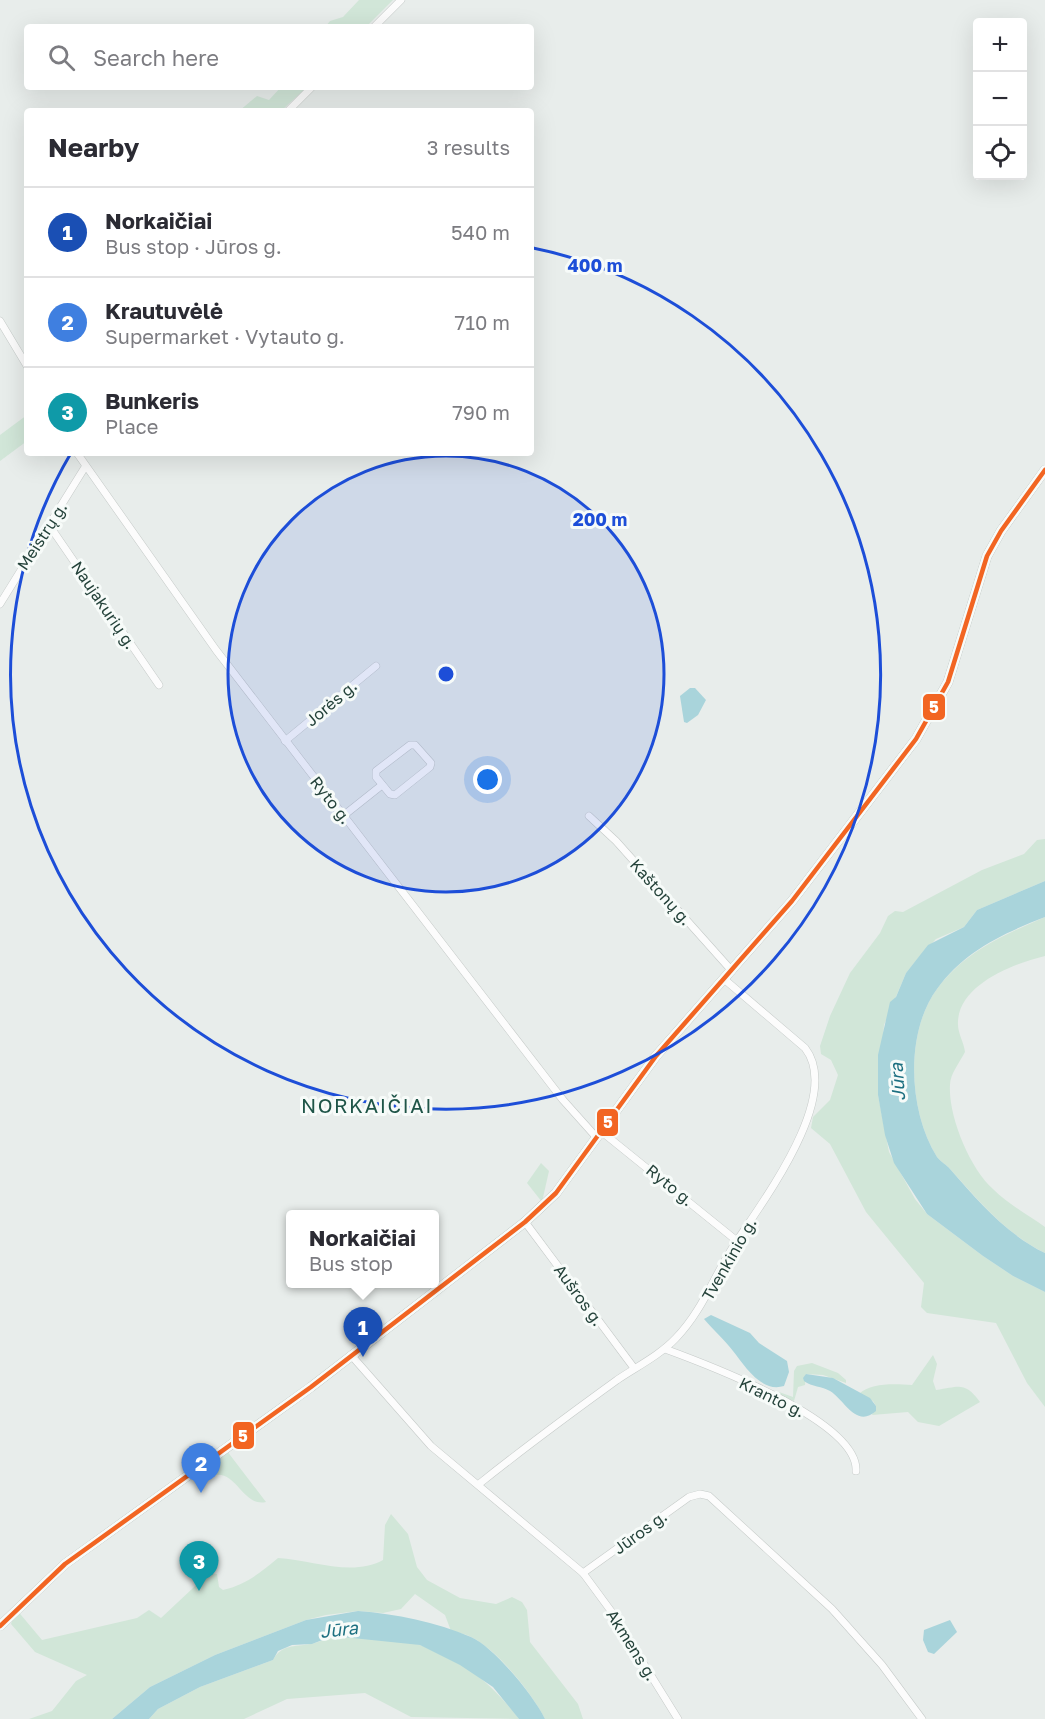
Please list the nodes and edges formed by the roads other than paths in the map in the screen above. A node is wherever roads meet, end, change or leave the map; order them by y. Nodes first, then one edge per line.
1 (402, 0) edge
2 (377, 24) edge
3 (309, 90) edge
4 (291, 108) edge
5 (0, 321) edge
6 (24, 361) edge
7 (79, 456) edge
8 (86, 467) junction
9 (1045, 470) edge
10 (49, 525) junction
11 (0, 604) edge
12 (376, 666) dead end
13 (159, 685) dead end
14 (285, 741) junction
15 (382, 785) junction
16 (343, 816) junction
17 (589, 816) dead end
18 (732, 971) junction
19 (724, 979) junction
20 (599, 1135) junction
21 (525, 1222) junction
22 (737, 1240) junction
23 (439, 1288) edge
24 (439, 1288) edge
25 (665, 1348) junction
26 (351, 1355) junction
27 (634, 1368) junction
28 (856, 1471) dead end
29 (478, 1484) junction
30 (583, 1573) junction
31 (0, 1626) edge
32 (678, 1719) edge
33 (922, 1719) edge

1 - 2 street
3 - 4 street
5 - 6 street
7 - 8 street, Ryto g.
8 - 10 street, Meistrų g.
8 - 14 street, Ryto g.
9 - 18 main road
10 - 11 street, Meistrų g.
10 - 13 street, Naujakurių g.
12 - 14 street, Jorės g.
14 - 16 street, Ryto g.
15 - 15 street
15 - 16 street
16 - 20 street, Ryto g.
17 - 18 street, Kaštonų g.
18 - 19 main road
19 - 20 main road
19 - 22 street, Tvenkinio g.
20 - 21 main road
20 - 22 street, Ryto g.
21 - 24 main road
21 - 27 street, Aušros g.
22 - 25 street, Tvenkinio g.
23 - 26 main road
25 - 27 street, Tvenkinio g.
25 - 28 street, Kranto g.
26 - 29 street
26 - 31 main road
27 - 29 street, Tvenkinio g.
29 - 30 street
30 - 32 street, Akmens g.
30 - 33 street, Jūros g.

